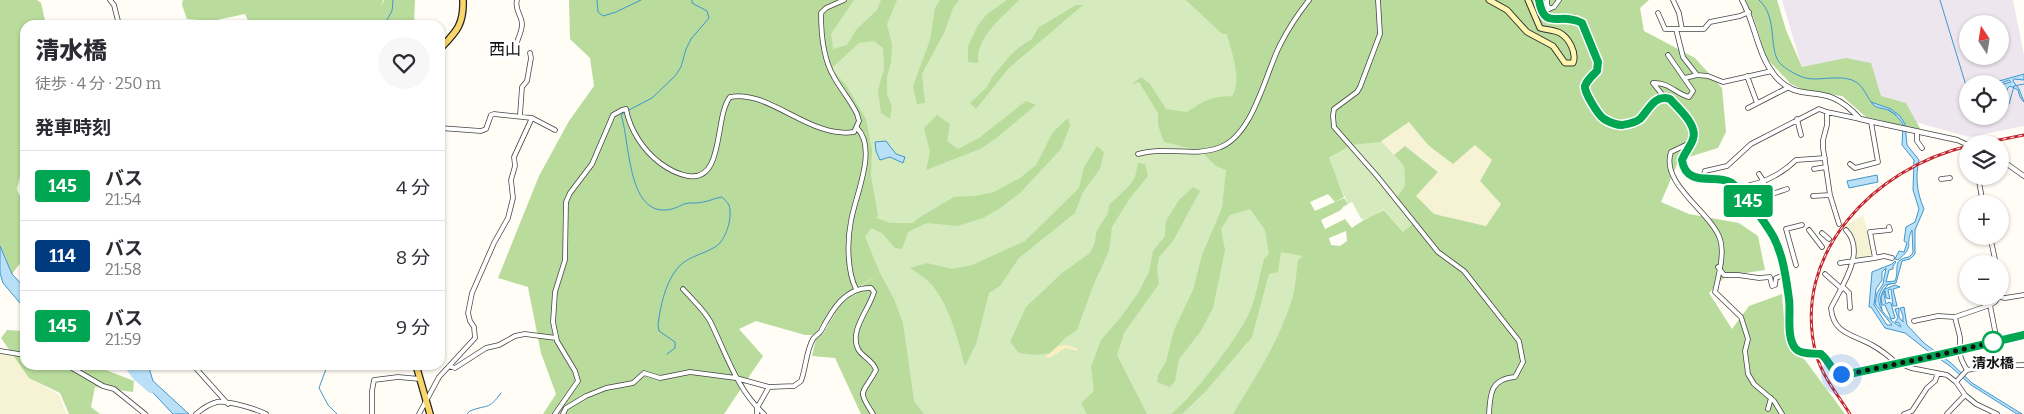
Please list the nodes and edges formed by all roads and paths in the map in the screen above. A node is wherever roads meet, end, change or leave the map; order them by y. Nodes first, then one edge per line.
1 (110, 0) edge
2 (463, 0) edge
3 (517, 0) edge
4 (844, 0) edge
5 (1309, 0) edge
6 (1378, 0) edge
7 (1489, 0) edge
8 (1528, 0) edge
9 (1539, 0) edge
10 (1547, 0) edge
11 (1558, 0) edge
12 (1680, 0) edge
13 (1742, 0) edge
14 (1674, 2) edge
15 (1749, 12) junction
16 (1658, 13) dead end
17 (118, 20) edge
18 (1676, 29) junction
19 (1682, 29) junction
20 (445, 44) edge
21 (516, 53) dead end
22 (530, 53) dead end
23 (1668, 55) dead end
24 (1772, 71) junction
25 (1697, 75) junction
26 (1746, 76) junction
27 (1685, 78) junction
28 (1789, 87) junction
29 (1665, 98) junction
30 (1758, 103) junction
31 (1748, 108) dead end
32 (1827, 112) junction
33 (520, 115) junction
34 (532, 118) junction
35 (1797, 119) junction
36 (1860, 119) junction
37 (1871, 122) junction
38 (445, 128) edge
39 (857, 128) junction
40 (555, 130) dead end
41 (1917, 132) junction
42 (1801, 135) dead end
43 (1957, 140) edge
44 (1692, 142) junction
45 (1922, 148) dead end
46 (1138, 154) dead end
47 (1824, 158) junction
48 (1850, 164) dead end
49 (2009, 165) edge
50 (1826, 167) junction
51 (1814, 169) dead end
52 (1759, 174) dead end
53 (2024, 176) edge
54 (1950, 178) dead end
55 (1702, 179) junction
56 (1941, 179) dead end
57 (1764, 182) junction
58 (1758, 184) junction
59 (1787, 189) dead end
60 (1830, 195) junction
61 (1813, 196) dead end
62 (1750, 205) junction
63 (1839, 224) dead end
64 (1802, 225) dead end
65 (1889, 227) dead end
66 (1809, 230) dead end
67 (1846, 230) dead end
68 (1822, 232) dead end
69 (1829, 239) dead end
70 (1822, 247) dead end
71 (1875, 258) junction
72 (1892, 258) dead end
73 (1852, 261) junction
74 (1840, 263) dead end
75 (1796, 265) dead end
76 (1718, 267) junction
77 (1784, 274) junction
78 (1825, 274) dead end
79 (1843, 288) junction
80 (683, 289) dead end
81 (856, 289) junction
82 (2024, 295) edge
83 (2009, 297) edge
84 (1990, 305) joint
85 (1850, 308) dead end
86 (1955, 317) junction
87 (1914, 321) dead end
88 (2024, 335) edge
89 (556, 338) junction
90 (1997, 341) junction
91 (1958, 350) junction
92 (0, 351) edge
93 (20, 354) edge
94 (1905, 362) junction
95 (1897, 364) junction
96 (2024, 365) edge
97 (449, 366) junction
98 (76, 370) edge
99 (197, 370) edge
100 (417, 370) edge
101 (1965, 372) junction
102 (1938, 373) junction
103 (736, 378) junction
104 (420, 379) junction
105 (1958, 380) junction
106 (769, 387) junction
107 (1965, 395) junction
108 (1770, 398) junction
109 (426, 400) junction
110 (228, 404) junction
111 (757, 408) junction
112 (1768, 409) dead end
113 (197, 413) edge
114 (430, 413) edge
115 (145, 414) edge
116 (266, 414) edge
117 (372, 414) edge
118 (419, 414) edge
119 (555, 414) edge
120 (563, 414) edge
121 (757, 414) edge
122 (764, 414) edge
123 (874, 414) edge
124 (1489, 414) edge
125 (1782, 414) edge
126 (1904, 414) edge
127 (1947, 414) edge
128 (1997, 414) edge

1 - 17 street
2 - 20 main road
3 - 21 street
4 - 39 street
5 - 46 street
6 - 124 street
7 - 8 main road
9 - 29 main road
10 - 11 street
12 - 14 street
13 - 15 street
14 - 19 street
15 - 19 street
15 - 24 street
16 - 18 street
18 - 19 street
18 - 25 street
22 - 33 street
23 - 27 street
24 - 26 street
24 - 28 street
25 - 26 street
25 - 27 street
26 - 30 street
27 - 29 street
28 - 30 street
28 - 36 street
29 - 44 main road
30 - 31 street
32 - 35 street
32 - 36 street
32 - 47 street
33 - 34 street
33 - 38 street
34 - 40 street
34 - 97 street
35 - 42 street
35 - 55 street
36 - 37 street
37 - 41 street
37 - 48 street
39 - 81 street
39 - 89 street
41 - 43 street
41 - 45 street
44 - 55 main road
44 - 76 street
47 - 50 street
47 - 57 street
49 - 53 street
50 - 51 street
50 - 60 street
52 - 57 street
54 - 56 street
55 - 62 main road
57 - 58 street
58 - 59 street
58 - 62 street
60 - 61 street
60 - 63 street
62 - 77 main road
64 - 75 street
65 - 71 street
66 - 70 street
67 - 73 street
68 - 69 street
71 - 72 street
71 - 73 street
73 - 74 street
73 - 79 street
76 - 77 street
76 - 108 street
77 - 95 main road
78 - 79 street
79 - 85 street
79 - 95 street
80 - 103 street
81 - 106 street
81 - 123 street
82 - 83 street
84 - 86 street
84 - 90 street
86 - 87 street
86 - 91 street
88 - 90 main road
89 - 97 street
89 - 119 street
90 - 91 main road
91 - 94 main road
91 - 101 street
92 - 93 street
94 - 95 main road
94 - 102 street
96 - 101 street
97 - 109 street
98 - 115 street
99 - 110 street
100 - 104 main road
101 - 105 street
102 - 105 street
102 - 126 street
103 - 106 street
103 - 111 street
103 - 120 street
104 - 109 main road
104 - 117 street
105 - 107 street
106 - 111 street
107 - 127 street
107 - 128 street
108 - 112 street
108 - 125 street
109 - 114 main road
109 - 118 street
110 - 113 street
110 - 116 street
111 - 121 street
111 - 122 street

